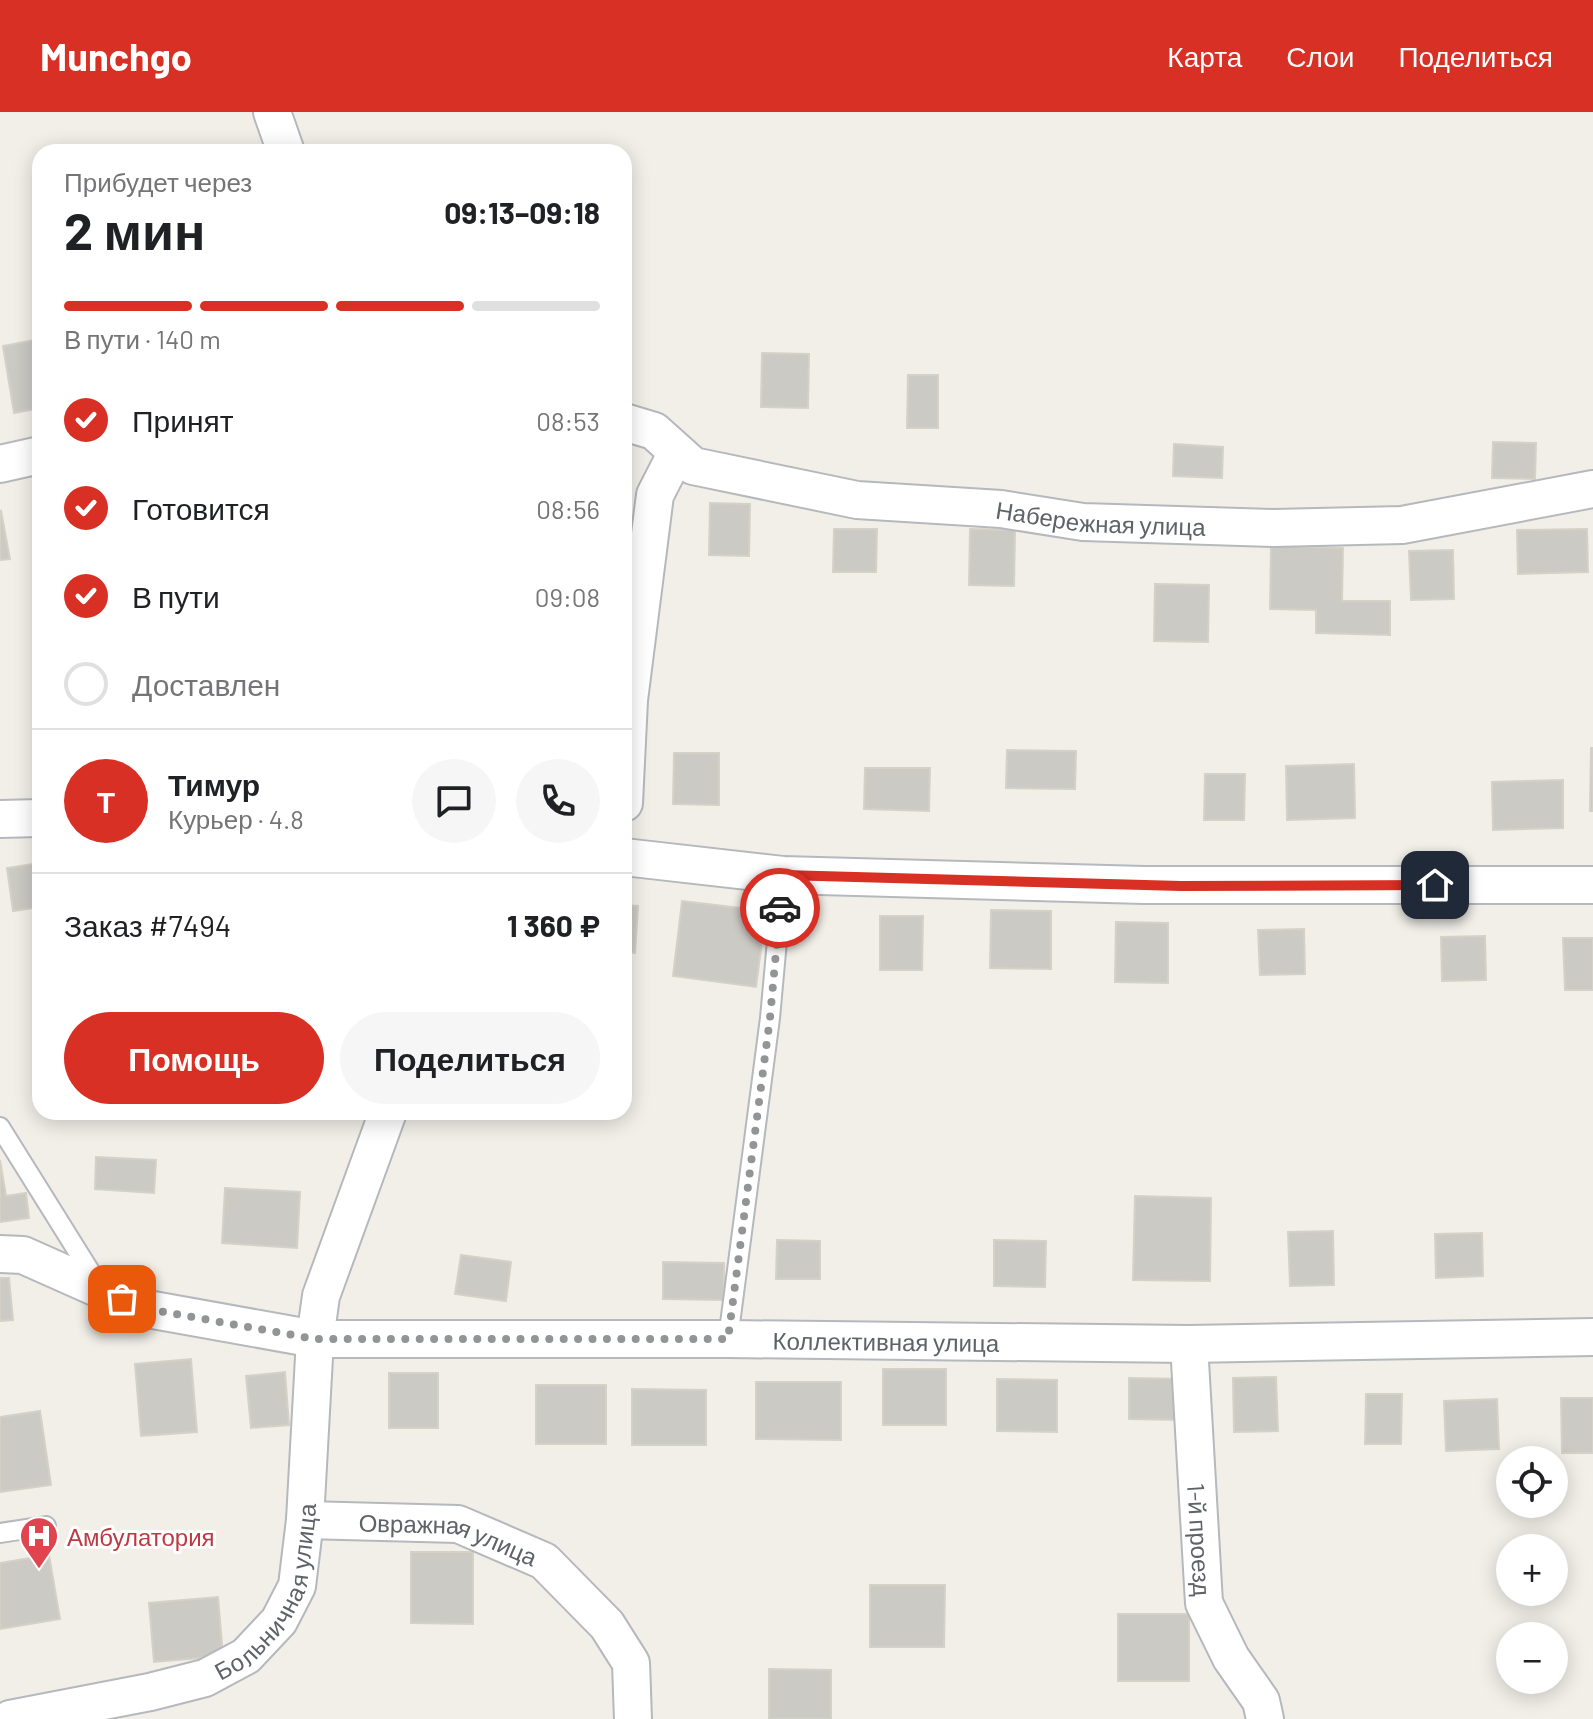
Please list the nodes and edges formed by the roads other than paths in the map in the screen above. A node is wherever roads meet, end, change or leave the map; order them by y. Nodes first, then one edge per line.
1 (272, 112) edge
2 (283, 144) edge
3 (632, 424) edge
4 (677, 452) junction
5 (32, 457) edge
6 (0, 464) edge
7 (1593, 489) edge
8 (632, 676) edge
9 (32, 818) edge
10 (0, 819) edge
11 (632, 858) edge
12 (783, 875) junction
13 (1593, 885) edge
14 (385, 1120) edge
15 (0, 1127) edge
16 (0, 1254) edge
17 (101, 1289) junction
18 (1593, 1337) edge
19 (315, 1339) junction
20 (728, 1339) junction
21 (1189, 1344) junction
22 (305, 1520) junction
23 (46, 1526) dead end
24 (0, 1533) edge
25 (10, 1719) edge
26 (633, 1719) edge
27 (1265, 1719) edge

1 - 2 street
3 - 4 street, Набережная улица
4 - 7 street, Набережная улица
4 - 8 street
5 - 6 street
9 - 10 street
11 - 12 street
12 - 13 street
12 - 20 lane
14 - 19 street, Больничная улица
15 - 17 lane
16 - 17 street, Коллективная улица
17 - 19 street, Коллективная улица
18 - 21 street, Коллективная улица
19 - 20 street, Коллективная улица
19 - 22 street, Больничная улица
20 - 21 street, Коллективная улица
21 - 27 street, 1-й проезд
22 - 25 street, Больничная улица
22 - 26 street, Овражная улица
23 - 24 lane

